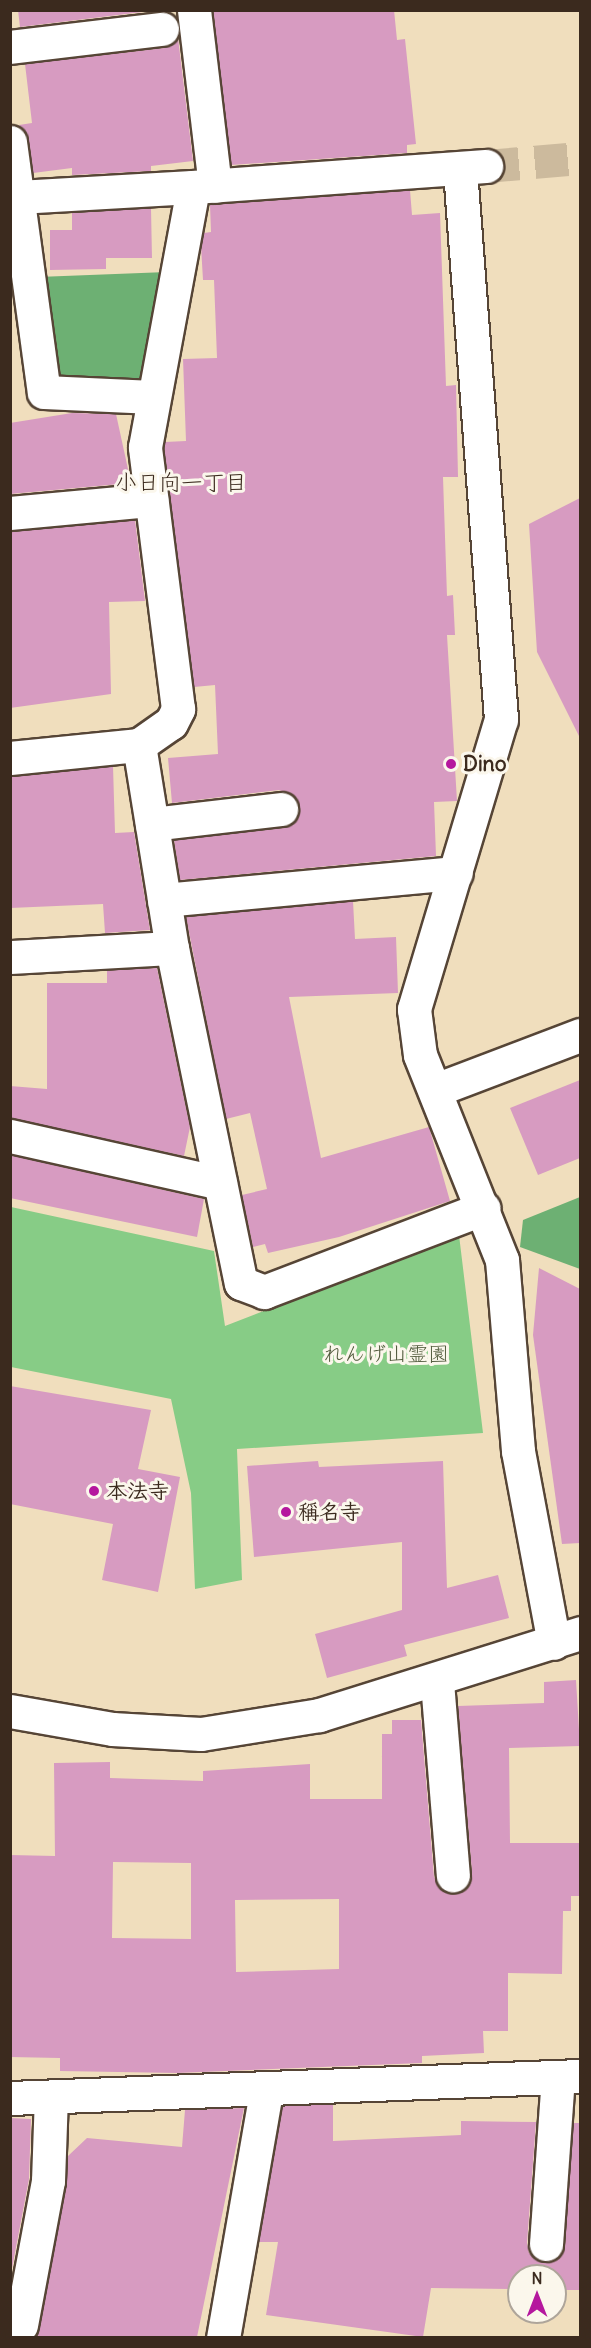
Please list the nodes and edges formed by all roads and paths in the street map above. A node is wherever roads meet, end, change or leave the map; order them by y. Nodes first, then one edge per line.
1 (194, 10) edge
2 (162, 29) dead end
3 (10, 47) edge
4 (10, 142) edge
5 (204, 187) junction
6 (17, 197) junction
7 (20, 286) edge
8 (24, 352) edge
9 (153, 397) junction
10 (151, 500) junction
11 (10, 513) edge
12 (139, 746) junction
13 (10, 758) edge
14 (281, 809) dead end
15 (152, 824) junction
16 (456, 873) junction
17 (164, 900) junction
18 (172, 948) junction
19 (10, 957) edge
20 (580, 1035) edge
21 (438, 1089) junction
22 (10, 1136) edge
23 (220, 1183) junction
24 (484, 1208) junction
25 (567, 1638) edge
26 (437, 1682) junction
27 (10, 1711) edge
28 (453, 1875) dead end
29 (569, 2077) edge
30 (267, 2091) junction
31 (51, 2097) junction
32 (10, 2098) edge
33 (546, 2244) dead end
34 (21, 2325) dead end
35 (223, 2337) edge

1 - 5 street
2 - 3 street
4 - 6 street
5 - 6 street
5 - 9 street
5 - 16 street
6 - 7 street
7 - 8 street
8 - 9 street
9 - 10 street
10 - 11 street
10 - 12 street
12 - 13 street
12 - 15 street
14 - 15 street
15 - 17 street
16 - 17 street
16 - 21 street
17 - 18 street
18 - 19 street
18 - 23 street
20 - 21 street
21 - 24 street
22 - 23 street
23 - 24 street
24 - 25 street
25 - 26 street
26 - 27 street
26 - 28 street
29 - 30 street
29 - 33 street
30 - 31 street
30 - 35 street
31 - 32 street
31 - 34 street

